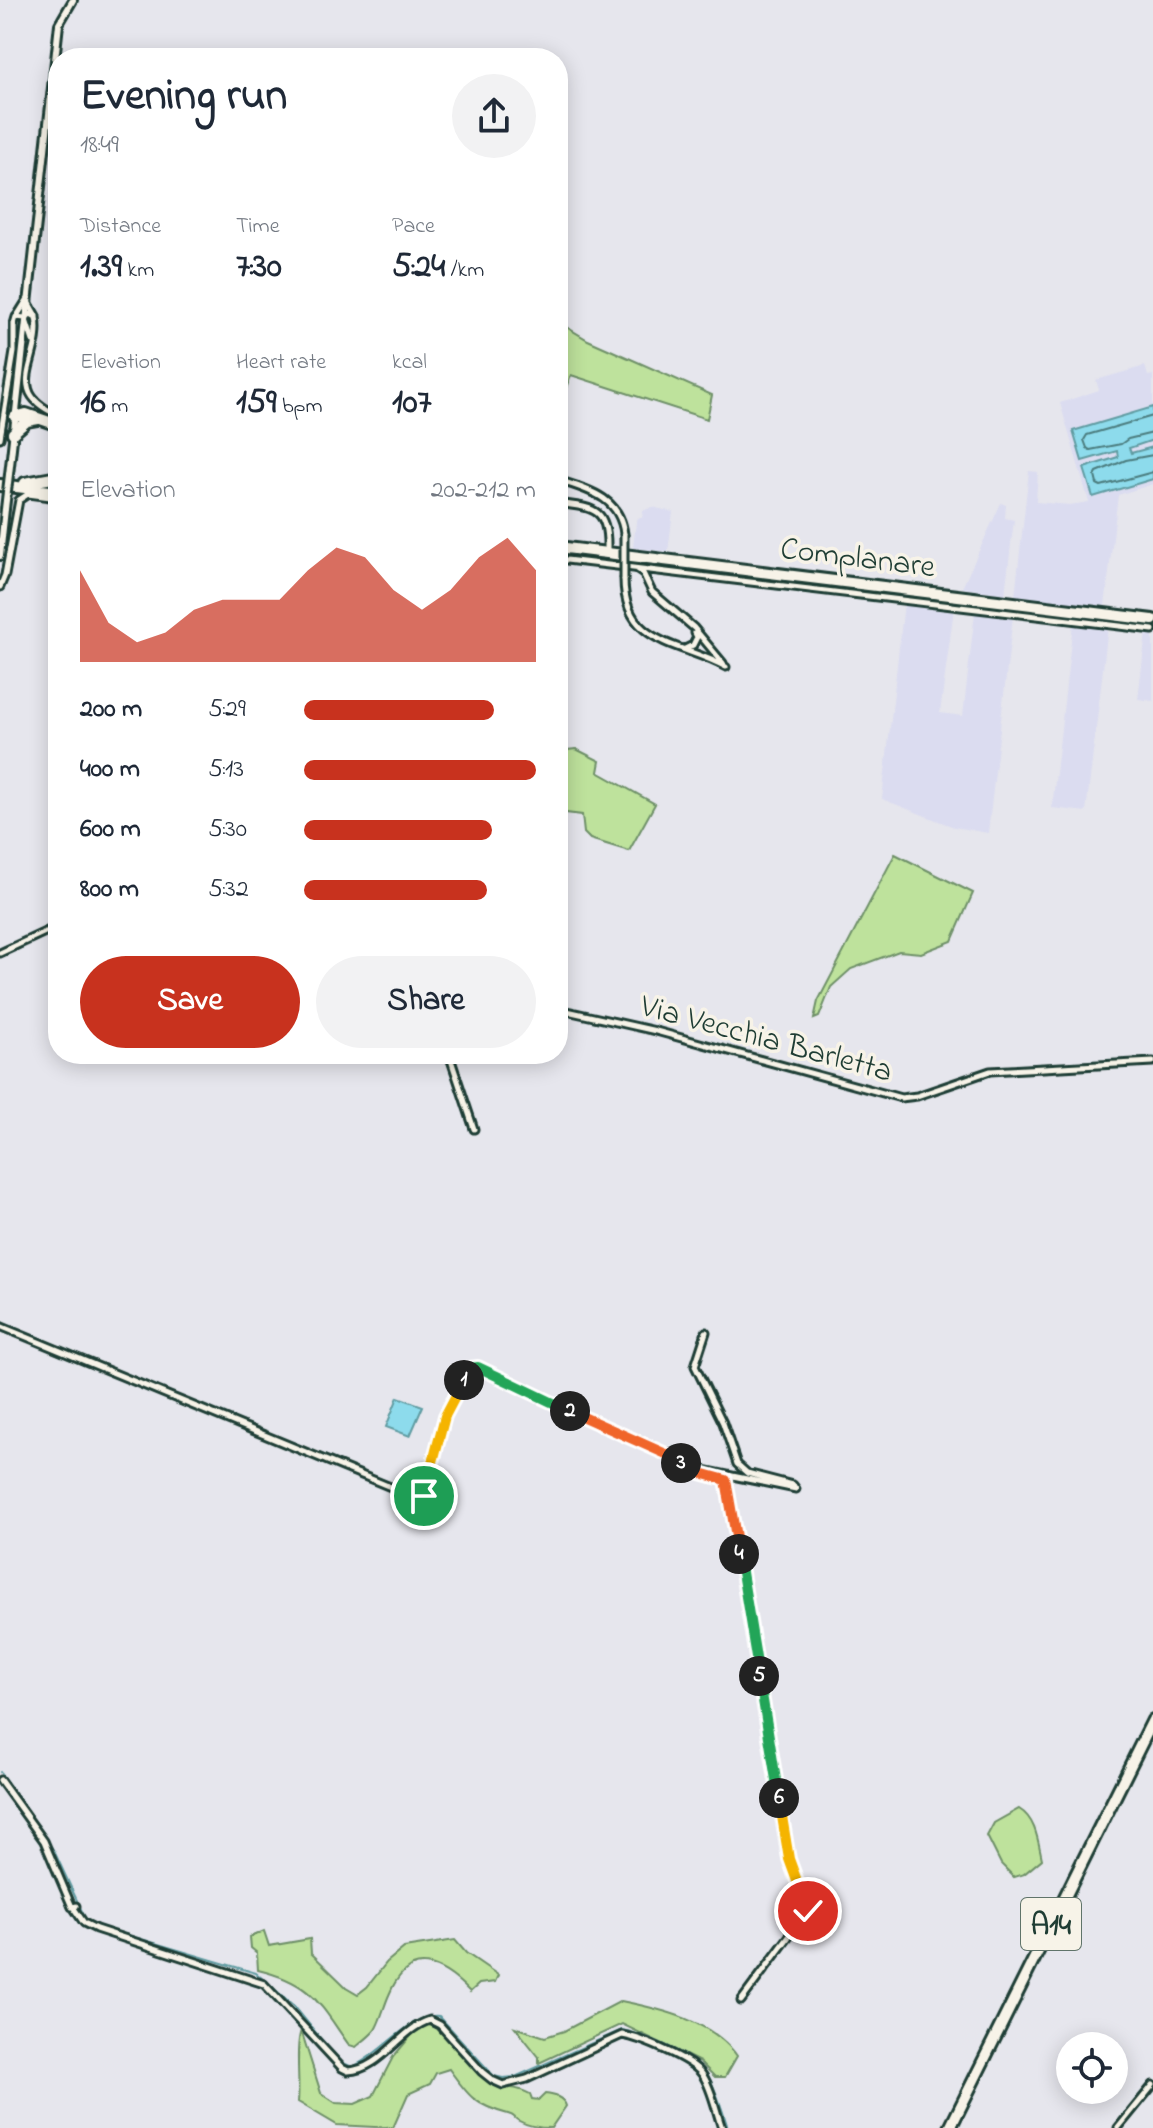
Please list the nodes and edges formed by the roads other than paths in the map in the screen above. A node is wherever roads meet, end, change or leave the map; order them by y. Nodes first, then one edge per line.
1 (73, 0) edge
2 (56, 48) edge
3 (48, 119) edge
4 (27, 300) junction
5 (36, 317) junction
6 (25, 318) junction
7 (15, 321) junction
8 (27, 332) junction
9 (33, 342) junction
10 (17, 401) joint
11 (48, 411) edge
12 (23, 417) junction
13 (48, 422) edge
14 (13, 433) joint
15 (0, 438) edge
16 (48, 479) edge
17 (25, 483) junction
18 (568, 483) edge
19 (2, 484) edge
20 (48, 489) edge
21 (48, 491) edge
22 (48, 493) edge
23 (568, 505) edge
24 (568, 546) edge
25 (568, 546) edge
26 (607, 548) junction
27 (0, 556) edge
28 (568, 557) edge
29 (568, 557) edge
30 (633, 567) junction
31 (650, 569) junction
32 (666, 571) junction
33 (650, 586) junction
34 (0, 587) edge
35 (1153, 623) edge
36 (694, 628) junction
37 (709, 645) junction
38 (684, 649) junction
39 (701, 653) junction
40 (48, 931) edge
41 (0, 953) edge
42 (568, 1011) edge
43 (1153, 1062) edge
44 (452, 1064) edge
45 (474, 1129) dead end
46 (0, 1326) edge
47 (706, 1332) dead end
48 (666, 1454) junction
49 (1153, 1720) edge
50 (1153, 1734) edge
51 (0, 1780) edge
52 (741, 2001) dead end
53 (1153, 2085) edge
54 (722, 2128) edge
55 (950, 2128) edge
56 (957, 2128) edge
57 (1118, 2128) edge

1 - 2 street
3 - 4 street
4 - 5 street
4 - 6 street
4 - 7 street
5 - 6 street
5 - 9 street
6 - 7 street
6 - 8 street
7 - 15 street
8 - 9 street
8 - 10 street
9 - 11 street
10 - 12 highway
12 - 13 highway
12 - 14 highway
14 - 27 street, bridge
16 - 17 highway
17 - 19 highway
17 - 20 highway
18 - 38 street, bridge
19 - 21 highway
22 - 34 street
23 - 26 street
24 - 26 street, Complanare
25 - 35 highway
26 - 35 street, Complanare
28 - 35 highway
29 - 30 street, Complanare
30 - 31 street, Complanare
30 - 33 street
31 - 32 street, Complanare
31 - 33 street
32 - 33 street
32 - 35 street, Complanare
33 - 36 street
36 - 37 street
36 - 38 street
37 - 38 street
37 - 39 street
37 - 39 street
38 - 39 street
40 - 41 street
42 - 43 street, Via Vecchia Barletta
44 - 45 street
46 - 48 street
47 - 48 street
48 - 52 street
49 - 55 highway, A14
50 - 56 highway, A14
51 - 54 street
53 - 57 street

